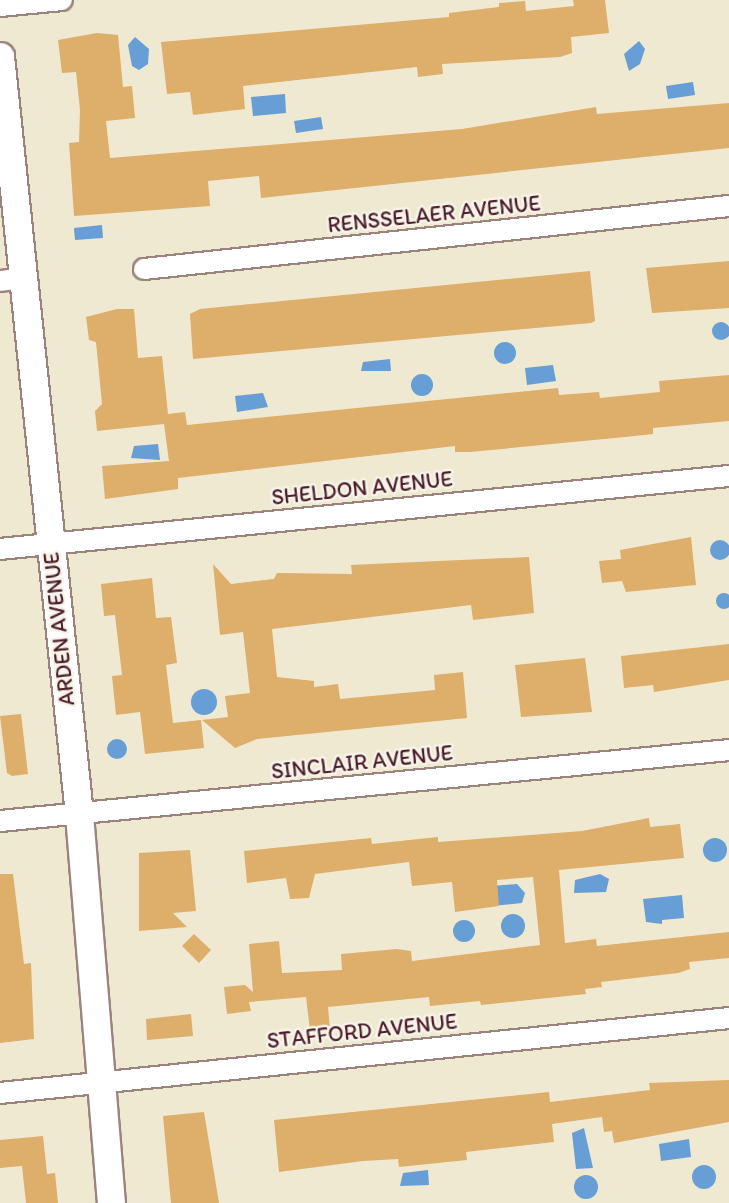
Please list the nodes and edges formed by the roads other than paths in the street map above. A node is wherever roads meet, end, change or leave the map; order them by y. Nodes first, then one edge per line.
1 (62, 0) edge
2 (0, 6) edge
3 (0, 56) edge
4 (729, 206) edge
5 (144, 269) dead end
6 (12, 279) edge
7 (729, 476) edge
8 (49, 544) junction
9 (0, 549) edge
10 (729, 750) edge
11 (79, 814) junction
12 (0, 821) edge
13 (729, 1018) edge
14 (100, 1083) junction
15 (0, 1093) edge
16 (111, 1203) edge

1 - 2 street
3 - 6 street, ARDEN AVENUE
4 - 5 street, RENSSELAER AVENUE
6 - 8 street, ARDEN AVENUE
7 - 8 street, SHELDON AVENUE
8 - 9 street, SHELDON AVENUE
8 - 11 street, ARDEN AVENUE
10 - 11 street, SINCLAIR AVENUE
11 - 12 street, SINCLAIR AVENUE
11 - 14 street, ARDEN AVENUE
13 - 14 street, STAFFORD AVENUE
14 - 15 street, STAFFORD AVENUE
14 - 16 street, ARDEN AVENUE

